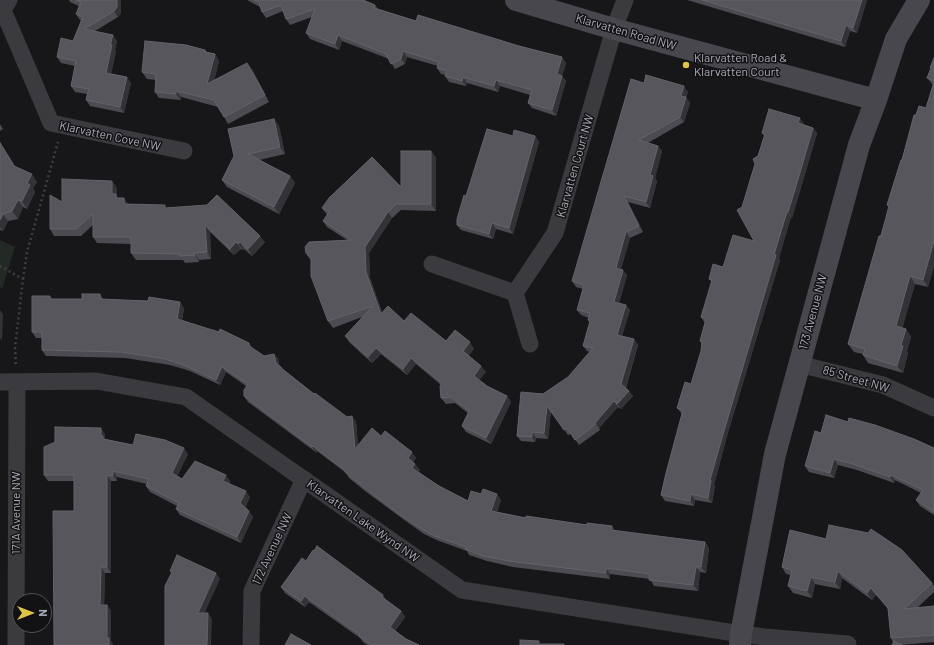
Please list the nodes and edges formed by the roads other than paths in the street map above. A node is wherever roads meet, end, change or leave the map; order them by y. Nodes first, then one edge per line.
1 (9, 0) edge
2 (516, 0) edge
3 (625, 0) edge
4 (919, 0) edge
5 (614, 29) junction
6 (876, 100) junction
7 (184, 151) dead end
8 (432, 264) dead end
9 (516, 293) junction
10 (530, 344) dead end
11 (799, 364) junction
12 (8, 382) edge
13 (934, 408) edge
14 (304, 479) junction
15 (740, 640) edge
16 (848, 644) dead end
17 (16, 645) edge
18 (251, 645) edge

1 - 7 street, Klarvatten Cove NW
2 - 5 street, Klarvatten Road NW
3 - 5 street, Klarvatten Court NW
4 - 6 street, 173 Avenue NW
5 - 6 street, Klarvatten Road NW
5 - 9 street, Klarvatten Court NW
6 - 11 street, 173 Avenue NW
8 - 9 street
9 - 10 street
11 - 13 street, 85 Street NW
11 - 15 street, 173 Avenue NW
12 - 14 street, Klarvatten Lake Wynd NW
12 - 17 street, 171A Avenue NW
14 - 15 street, Klarvatten Lake Wynd NW
14 - 18 street, 172 Avenue NW
15 - 16 street

